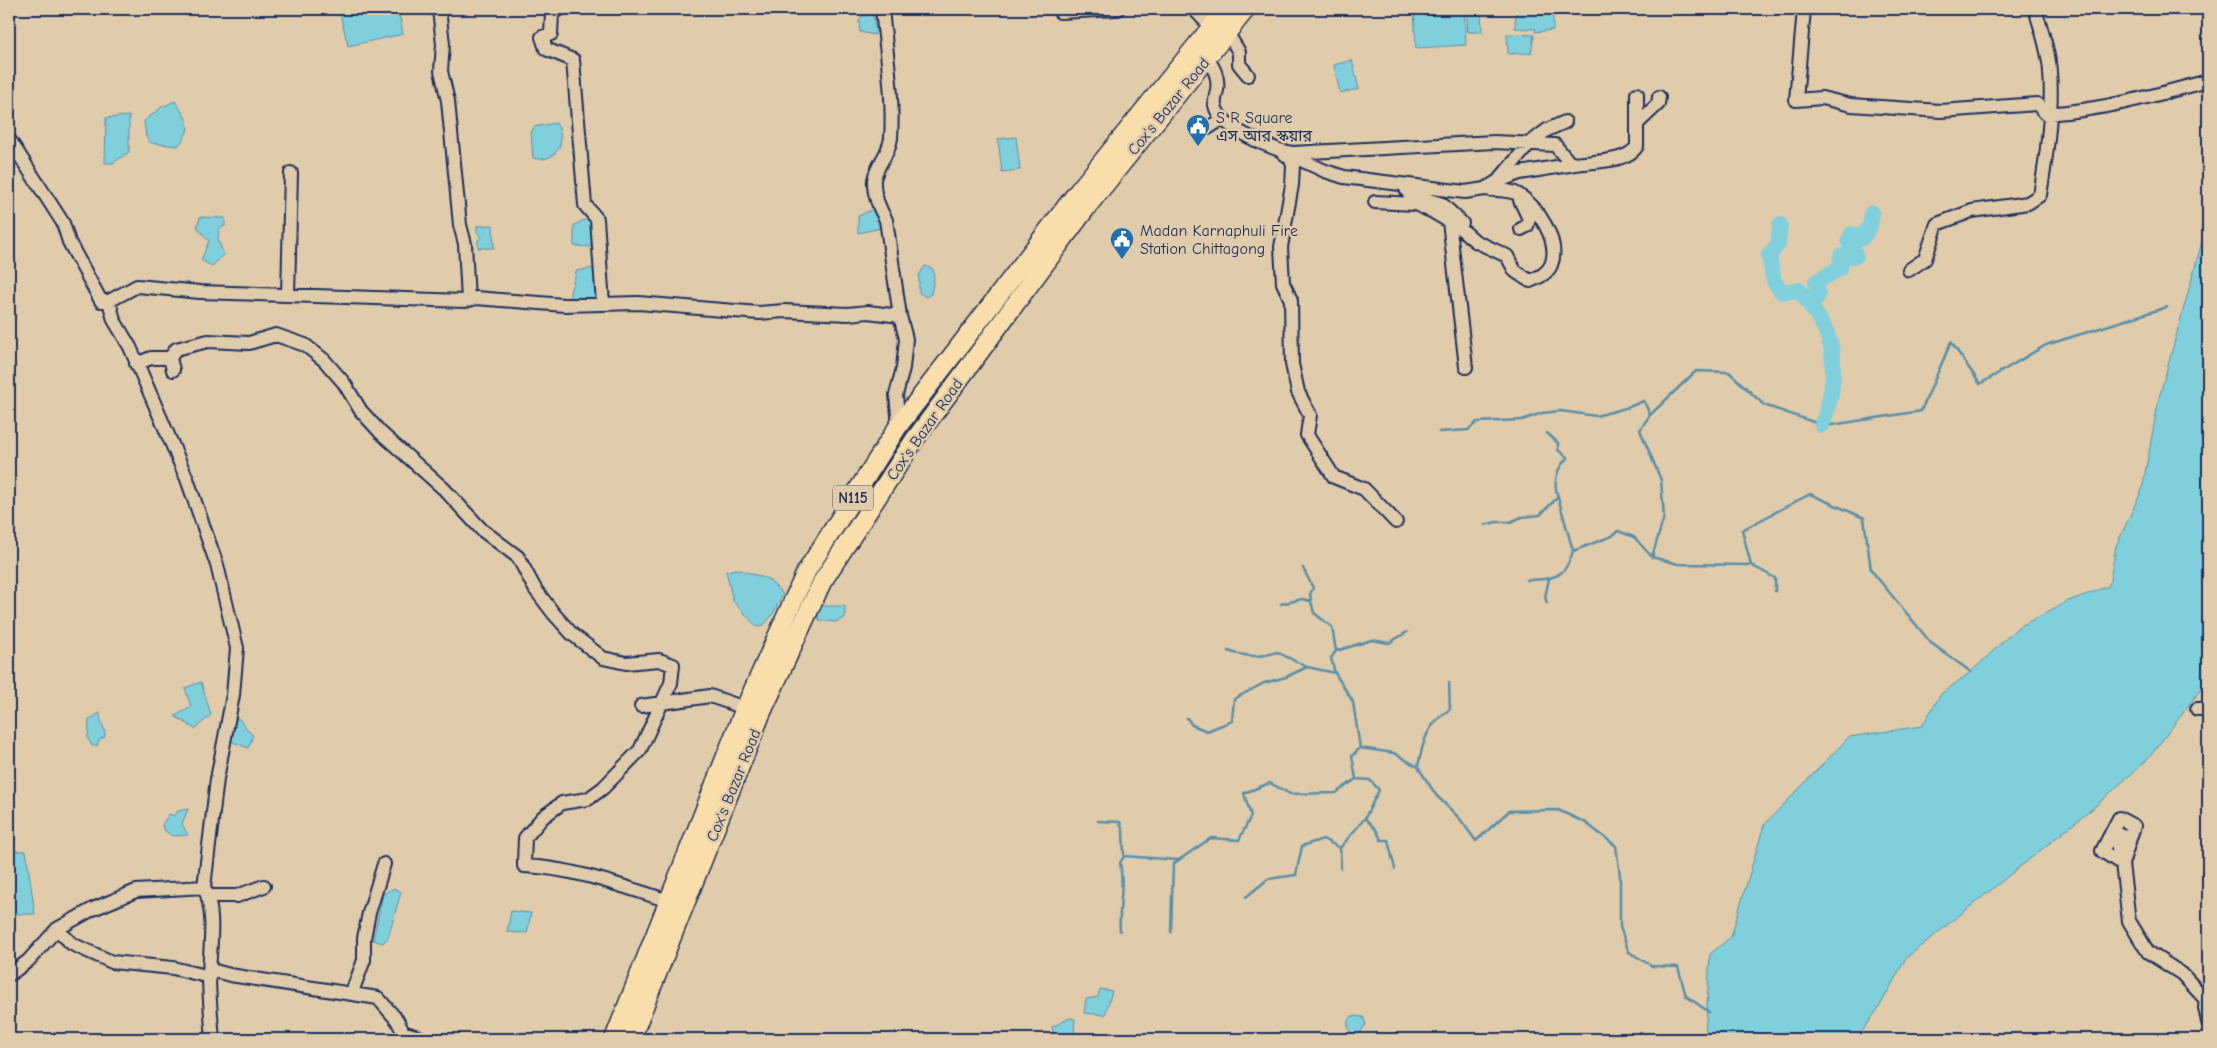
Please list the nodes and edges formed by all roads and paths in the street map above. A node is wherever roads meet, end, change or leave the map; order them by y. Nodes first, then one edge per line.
1 (438, 9) edge
2 (560, 9) edge
3 (882, 9) edge
4 (1118, 9) edge
5 (1194, 9) edge
6 (1226, 9) edge
7 (1246, 9) edge
8 (1804, 9) edge
9 (2035, 9) edge
10 (1060, 12) dead end
11 (1219, 30) junction
12 (1207, 58) junction
13 (1248, 74) dead end
14 (2208, 81) edge
15 (1637, 94) dead end
16 (1659, 97) dead end
17 (2050, 114) junction
18 (1222, 119) junction
19 (1565, 122) dead end
20 (1638, 123) junction
21 (1208, 128) dead end
22 (9, 139) edge
23 (1530, 143) junction
24 (1281, 151) junction
25 (1575, 164) junction
26 (291, 173) dead end
27 (1498, 181) junction
28 (1403, 185) junction
29 (1485, 189) junction
30 (1517, 194) junction
31 (1375, 202) dead end
32 (1450, 222) junction
33 (1520, 229) dead end
34 (1500, 253) junction
35 (1909, 270) dead end
36 (288, 295) junction
37 (468, 300) junction
38 (108, 301) junction
39 (603, 304) junction
40 (900, 316) junction
41 (136, 364) junction
42 (1466, 368) dead end
43 (899, 426) junction
44 (1396, 522) dead end
45 (660, 705) junction
46 (641, 706) dead end
47 (745, 708) junction
48 (384, 864) dead end
49 (2122, 864) junction
50 (264, 886) dead end
51 (206, 892) junction
52 (669, 901) junction
53 (56, 929) junction
54 (9, 975) edge
55 (209, 975) junction
56 (2208, 984) edge
57 (352, 992) junction
58 (2206, 1000) junction
59 (2208, 1022) edge
60 (213, 1039) edge
61 (424, 1039) edge
62 (614, 1039) edge
63 (631, 1039) edge

1 - 37 street
2 - 39 street
3 - 40 street
4 - 10 street
5 - 11 street
6 - 11 highway, Cox's Bazar Road / N115
7 - 11 highway, Cox's Bazar Road / N115
8 - 17 street
9 - 17 street
11 - 12 highway, Cox's Bazar Road / N115
11 - 13 street
11 - 43 highway, Cox's Bazar Road / N115
12 - 18 street
12 - 63 highway, Cox's Bazar Road / N115
14 - 17 street
15 - 20 street
16 - 20 street
17 - 35 street
18 - 21 street
18 - 24 street
19 - 23 street
20 - 25 street
22 - 38 street
23 - 24 street
23 - 25 street
23 - 27 street
24 - 28 street
24 - 44 street
25 - 27 street
26 - 36 street
27 - 29 street
28 - 29 street
28 - 34 street
29 - 30 street
30 - 33 street
30 - 34 street
31 - 32 street
32 - 34 street
32 - 42 street
36 - 37 street
36 - 38 street
37 - 39 street
38 - 41 street
39 - 40 street
40 - 43 street
41 - 45 street
41 - 51 street
43 - 47 highway, Cox's Bazar Road / N115
45 - 46 street
45 - 47 street
45 - 52 street
47 - 52 highway, Cox's Bazar Road / N115
48 - 57 street
49 - 49 street
49 - 58 street
50 - 51 street
51 - 53 street
51 - 55 street
52 - 62 highway, Cox's Bazar Road / N115
53 - 54 street
53 - 55 street
55 - 57 street
55 - 60 street
56 - 58 street
57 - 61 street
58 - 59 street

